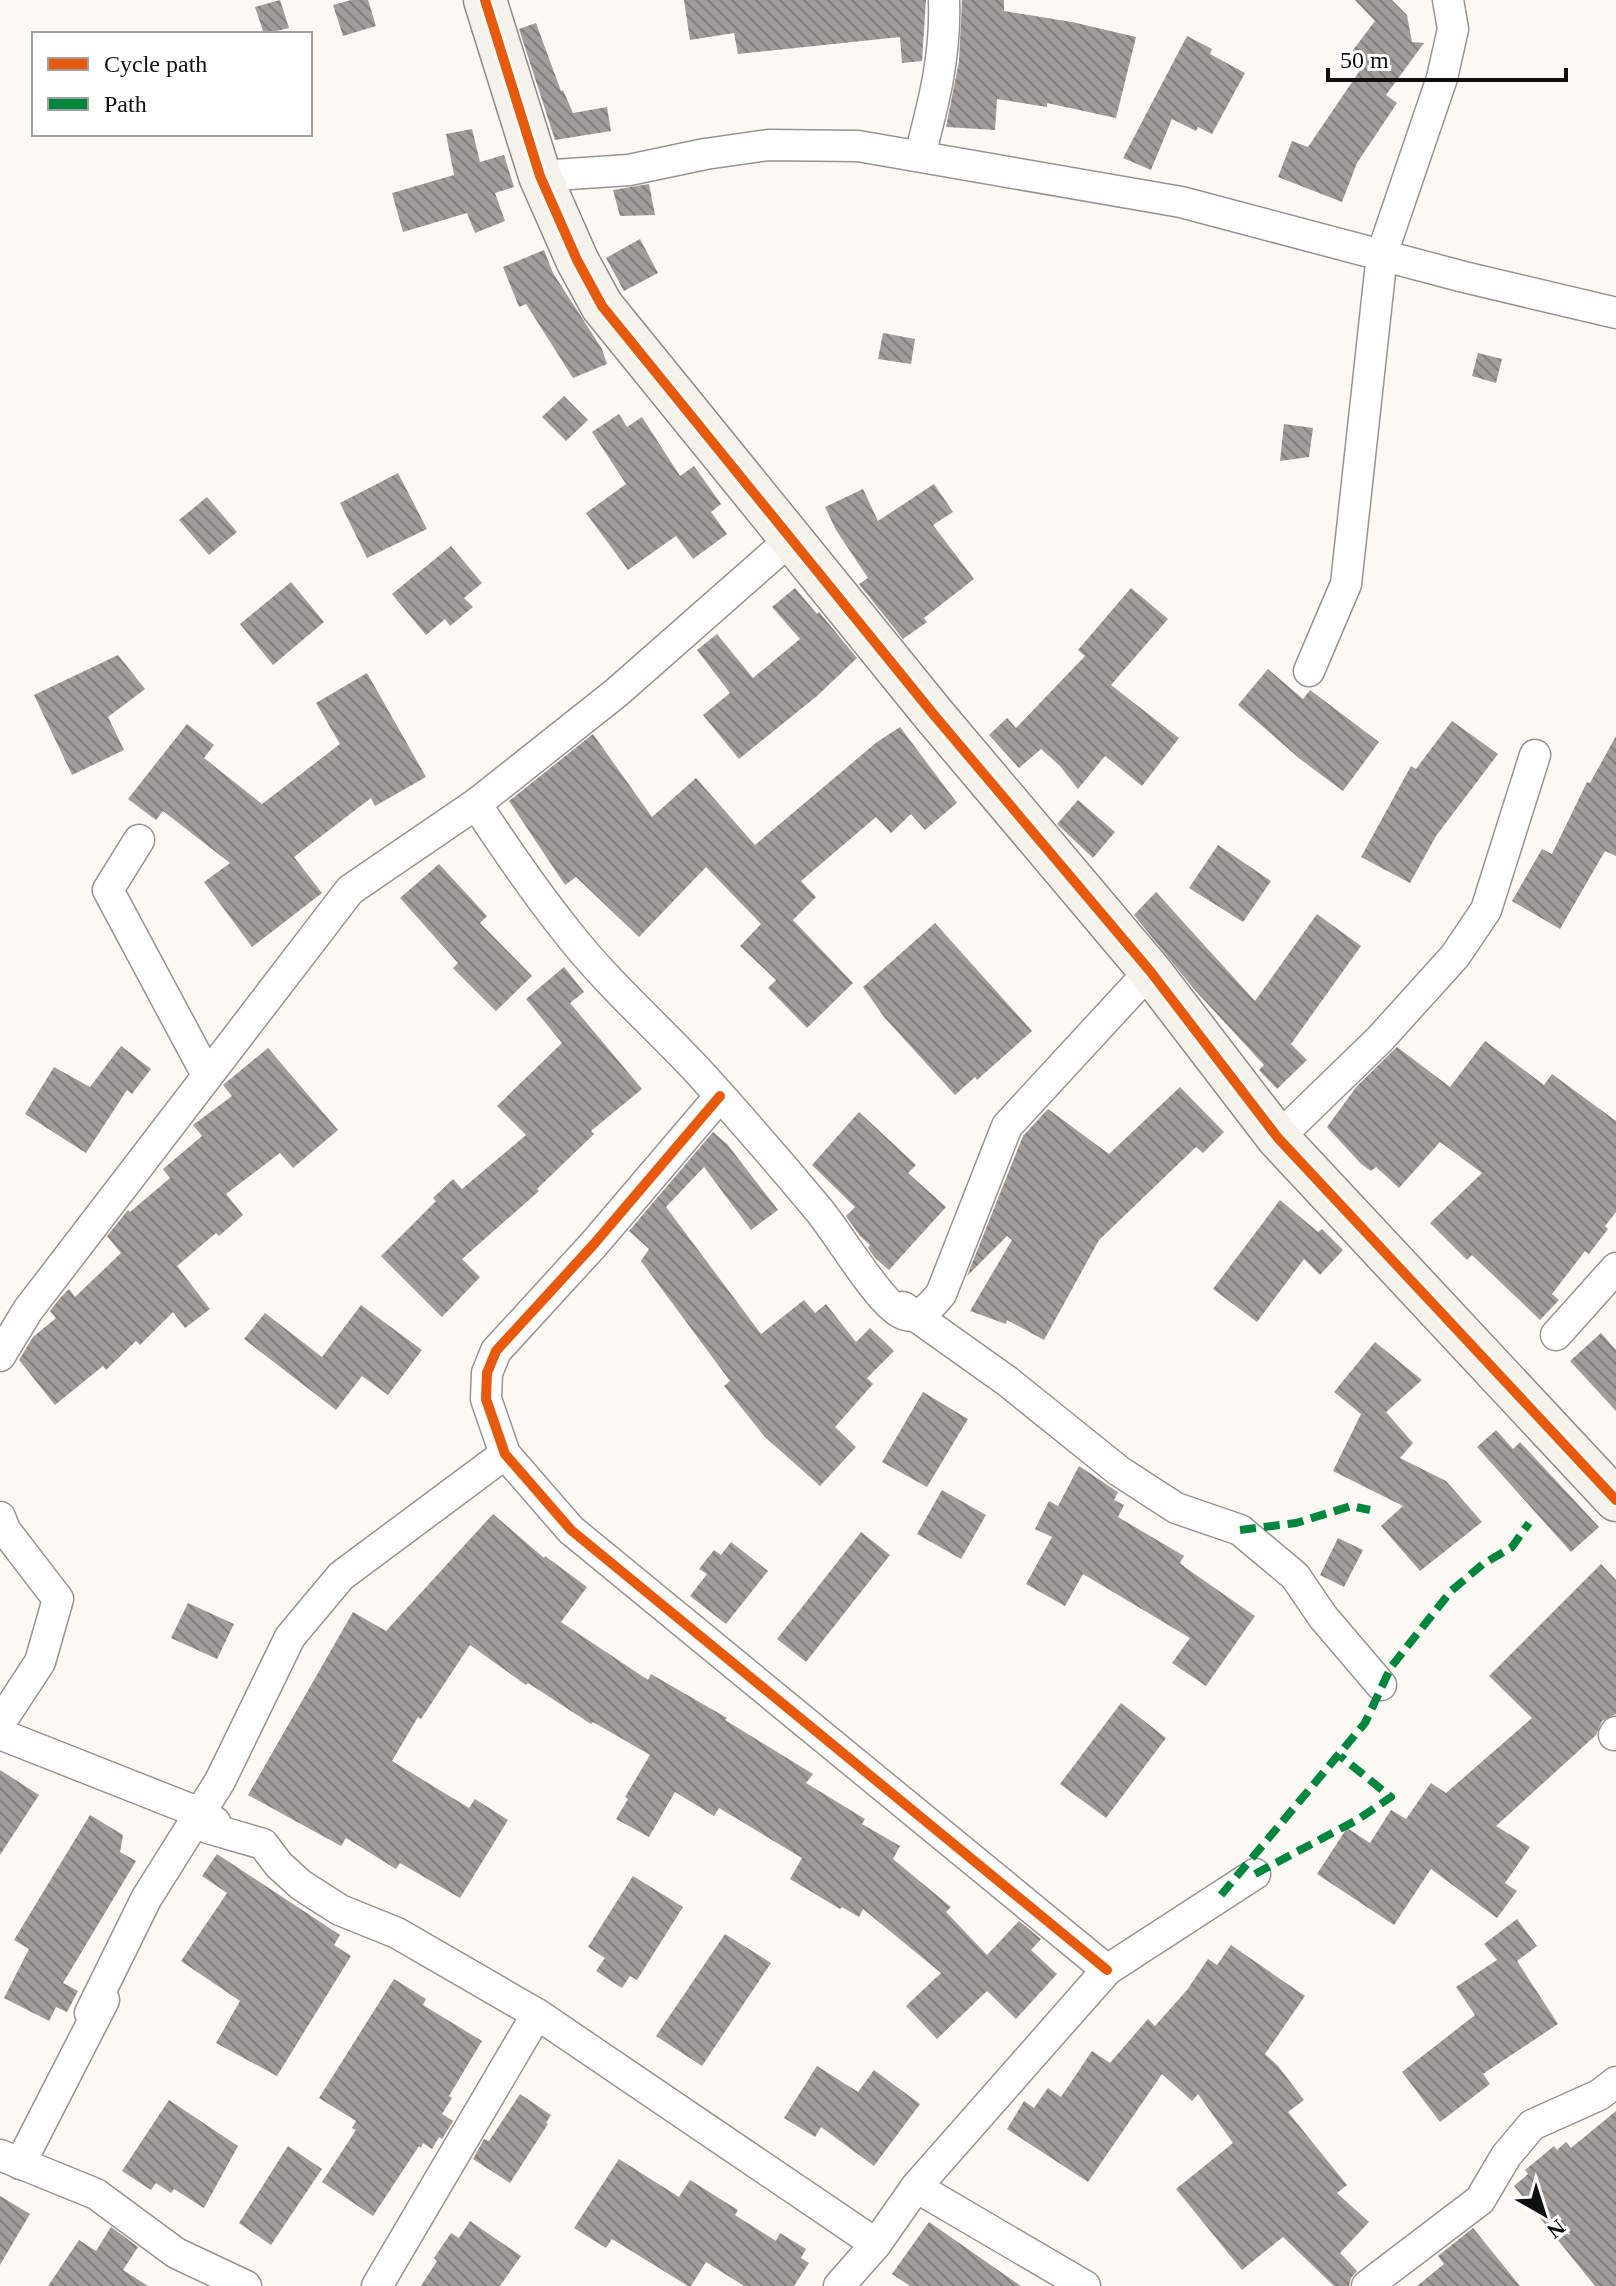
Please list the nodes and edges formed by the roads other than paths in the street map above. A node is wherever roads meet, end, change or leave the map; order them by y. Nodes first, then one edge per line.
1 (485, 0) edge
2 (944, 0) edge
3 (1448, 0) edge
4 (920, 155) junction
5 (540, 176) junction
6 (1382, 254) junction
7 (1616, 313) edge
8 (791, 539) junction
9 (1309, 671) dead end
10 (1535, 755) dead end
11 (476, 804) junction
12 (139, 840) dead end
13 (1150, 971) junction
14 (207, 1075) junction
15 (720, 1096) junction
16 (1278, 1138) junction
17 (1616, 1268) edge
18 (893, 1301) dead end
19 (1556, 1335) dead end
20 (0, 1356) edge
21 (505, 1454) junction
22 (1616, 1500) edge
23 (0, 1517) edge
24 (1381, 1685) dead end
25 (0, 1723) edge
26 (0, 1734) edge
27 (197, 1817) junction
28 (1255, 1874) dead end
29 (1107, 1970) junction
30 (90, 2013) dead end
31 (537, 2014) junction
32 (1616, 2082) edge
33 (10, 2159) edge
34 (916, 2187) junction
35 (862, 2264) edge
36 (246, 2286) edge
37 (377, 2286) edge
38 (839, 2286) edge
39 (1085, 2286) edge
40 (1367, 2286) edge

1 - 5 street
2 - 4 street
3 - 6 street
4 - 5 street
4 - 6 street
5 - 8 street
6 - 7 street
6 - 9 street
8 - 11 street
8 - 13 street
10 - 16 street
11 - 14 street
11 - 15 street
12 - 14 street
13 - 15 street
13 - 16 street
14 - 20 street
15 - 21 street
16 - 22 street
17 - 19 street
18 - 24 street
21 - 27 street
21 - 29 street
23 - 25 street
26 - 27 street
27 - 30 street
27 - 31 street
27 - 33 street
28 - 29 street
29 - 34 street
31 - 35 street
31 - 37 street
32 - 40 street
33 - 36 street
34 - 35 street
34 - 39 street
35 - 38 street

